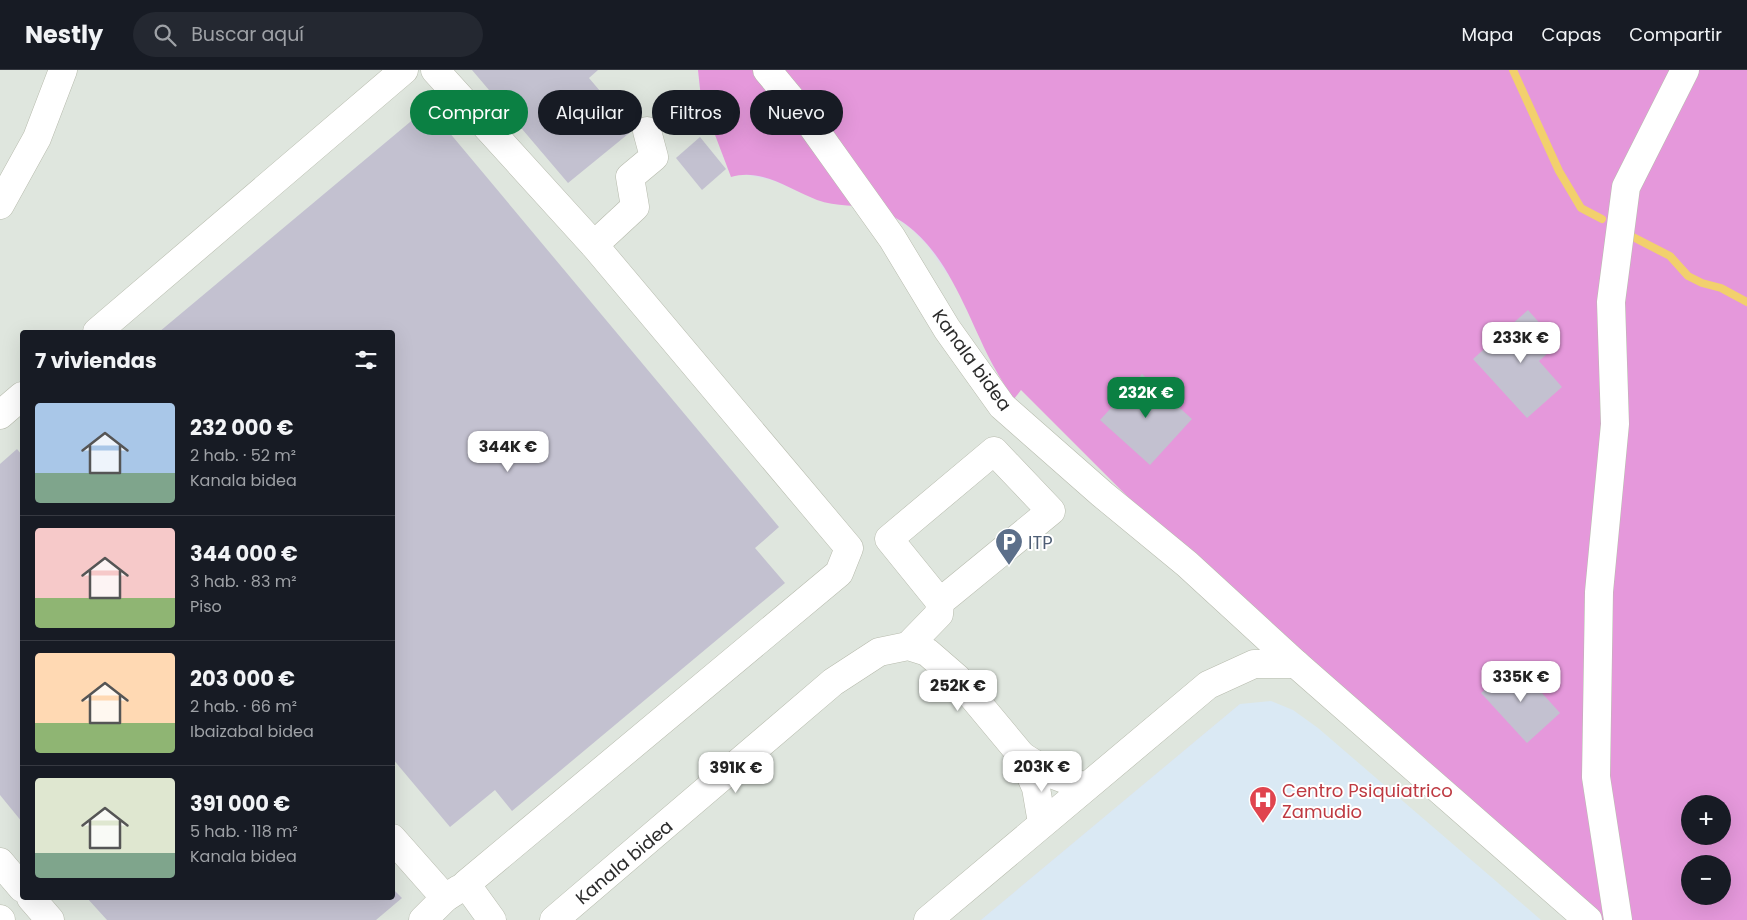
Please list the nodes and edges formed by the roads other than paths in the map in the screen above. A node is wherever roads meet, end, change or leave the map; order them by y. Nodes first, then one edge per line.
1 (63, 70) edge
2 (404, 70) edge
3 (435, 70) edge
4 (767, 70) edge
5 (1685, 70) edge
6 (648, 131) dead end
7 (0, 206) edge
8 (594, 245) junction
9 (99, 330) edge
10 (940, 602) junction
11 (908, 646) junction
12 (1296, 664) junction
13 (1022, 756) junction
14 (1085, 787) junction
15 (1042, 823) junction
16 (395, 840) edge
17 (0, 862) edge
18 (20, 886) edge
19 (456, 891) junction
20 (33, 900) edge
21 (50, 920) edge
22 (423, 920) edge
23 (492, 920) edge
24 (554, 920) edge
25 (928, 920) edge
26 (1588, 920) edge
27 (1618, 920) edge

1 - 7 street
2 - 9 street
3 - 8 street
4 - 12 street, Kanala bidea
5 - 27 street
6 - 8 street
8 - 19 street
10 - 10 street
10 - 11 street
11 - 13 street
11 - 24 street, Kanala bidea
12 - 14 street
12 - 26 street, Kanala bidea
13 - 14 street
13 - 15 street
14 - 15 street
15 - 25 street
16 - 19 street
17 - 18 street
19 - 22 street
19 - 23 street
20 - 21 street

